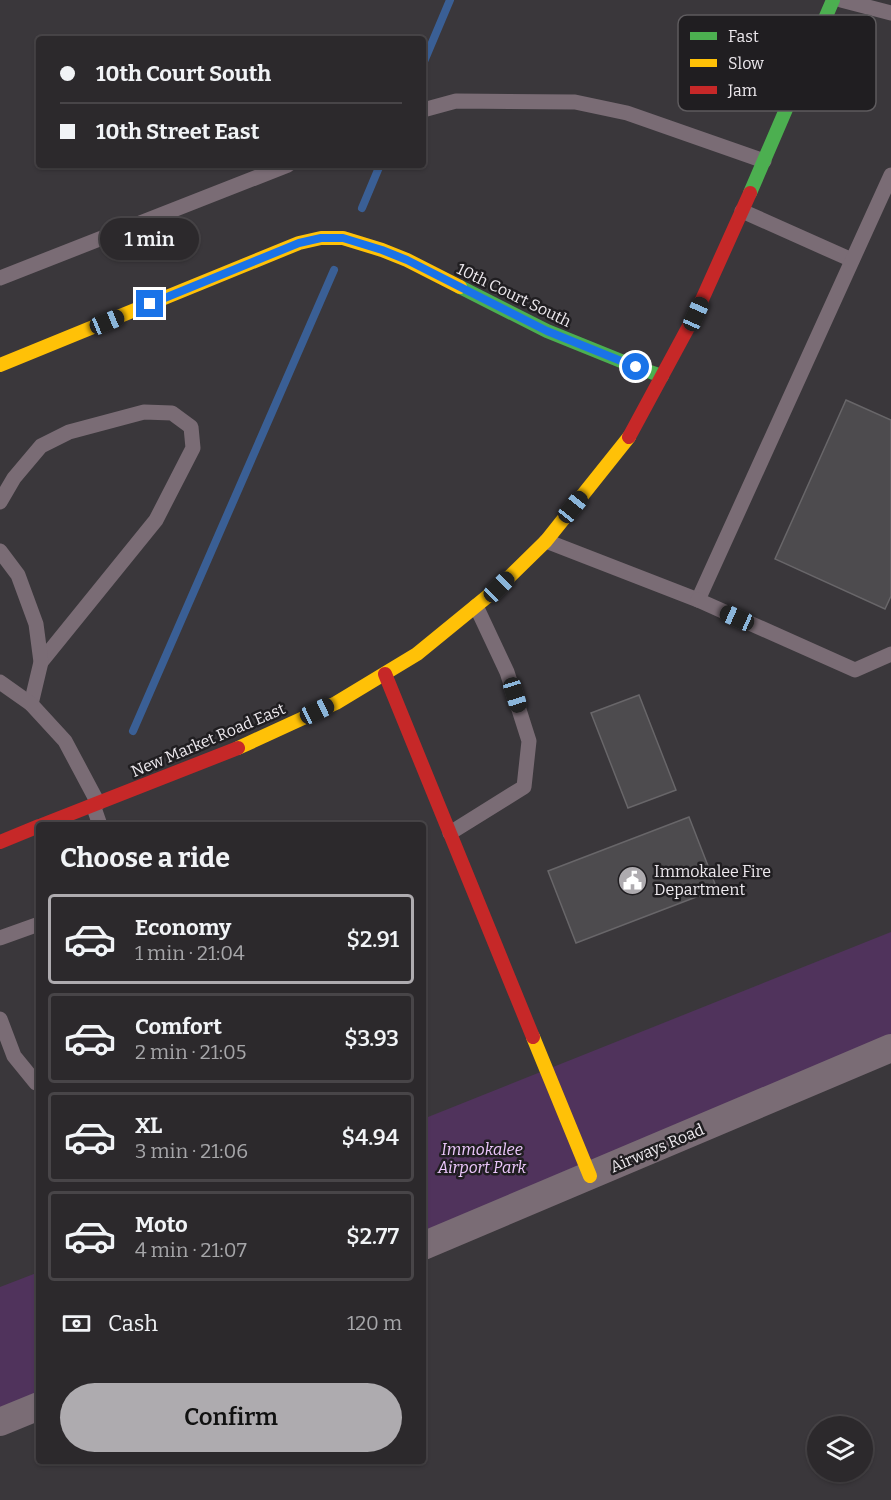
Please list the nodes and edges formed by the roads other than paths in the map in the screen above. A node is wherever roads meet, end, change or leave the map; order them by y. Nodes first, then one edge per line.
1 (833, 0) edge
2 (841, 0) edge
3 (891, 13) edge
4 (827, 15) edge
5 (426, 109) edge
6 (785, 111) edge
7 (764, 161) junction
8 (280, 168) edge
9 (891, 175) edge
10 (742, 211) junction
11 (852, 260) junction
12 (0, 278) edge
13 (0, 365) edge
14 (662, 376) junction
15 (0, 502) edge
16 (546, 541) junction
17 (0, 551) edge
18 (698, 600) junction
19 (476, 606) junction
20 (891, 654) edge
21 (41, 662) junction
22 (385, 674) junction
23 (0, 682) edge
24 (31, 704) junction
25 (95, 804) junction
26 (50, 822) edge
27 (99, 822) edge
28 (36, 828) edge
29 (450, 832) junction
30 (0, 842) edge
31 (36, 925) edge
32 (0, 939) edge
33 (0, 1019) edge
34 (891, 1048) edge
35 (36, 1083) edge
36 (590, 1176) junction
37 (426, 1245) edge
38 (36, 1407) edge
39 (0, 1422) edge

1 - 4 main road, New Market Road East
2 - 3 lane
5 - 7 lane
6 - 7 main road, New Market Road East
7 - 10 main road, New Market Road East
8 - 12 lane
9 - 11 lane
10 - 11 lane
10 - 14 main road, New Market Road East
11 - 18 lane
13 - 14 main road, 10th Court South
14 - 16 main road, New Market Road East
15 - 21 lane
16 - 18 lane
16 - 19 main road, New Market Road East
17 - 21 lane
18 - 20 lane
19 - 22 main road, New Market Road East
19 - 29 lane
21 - 24 lane
22 - 25 main road, New Market Road East
22 - 29 main road
23 - 24 lane
24 - 25 lane
25 - 26 main road, New Market Road East
25 - 27 lane
28 - 30 main road, New Market Road East
29 - 36 main road
31 - 32 lane
33 - 35 lane
34 - 36 street, Airways Road
36 - 37 street, Airways Road
38 - 39 street

